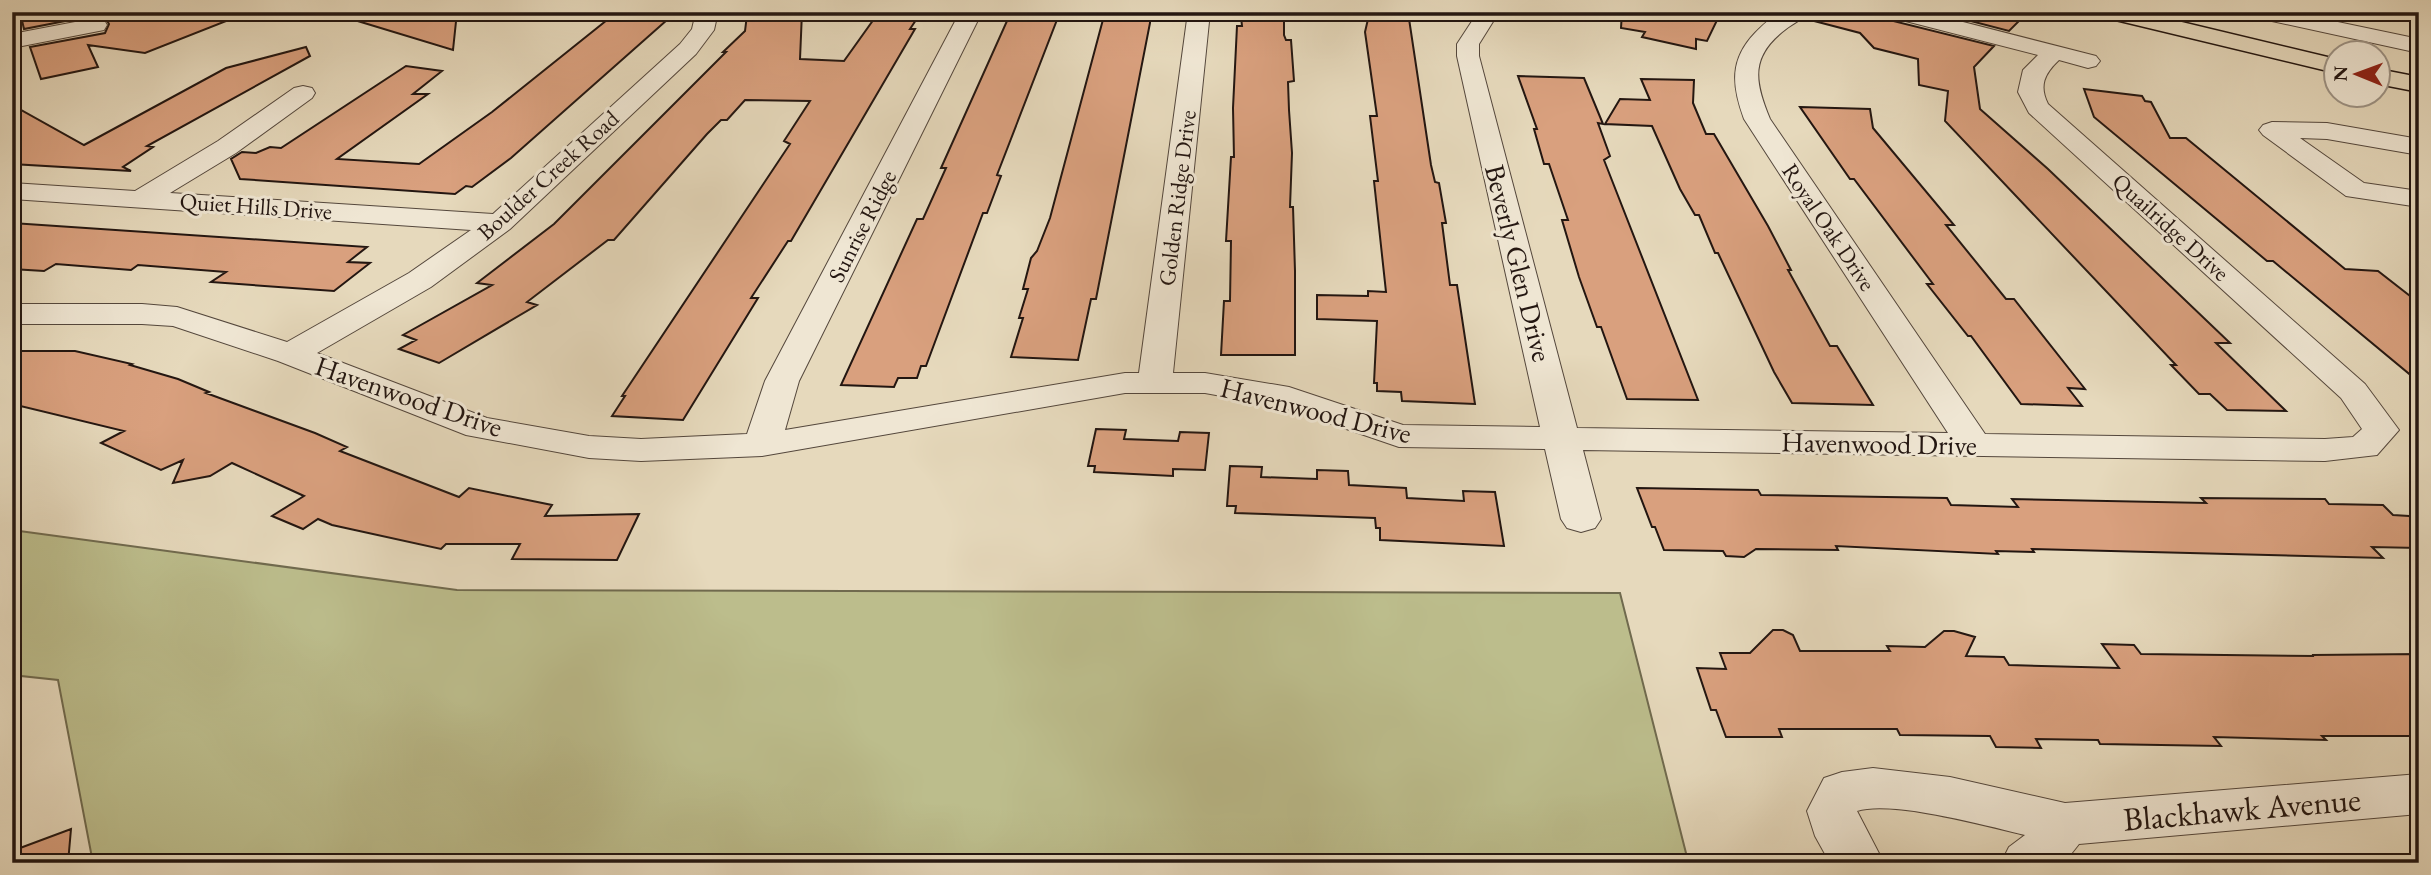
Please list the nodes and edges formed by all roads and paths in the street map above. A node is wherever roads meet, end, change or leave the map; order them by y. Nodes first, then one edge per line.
1 (707, 12) edge
2 (971, 12) edge
3 (1199, 12) edge
4 (1489, 12) edge
5 (1798, 12) edge
6 (1898, 12) edge
7 (2111, 12) edge
8 (2167, 12) edge
9 (2258, 12) edge
10 (2410, 12) edge
11 (2419, 14) edge
12 (96, 25) dead end
13 (12, 41) edge
14 (2419, 46) edge
15 (2322, 48) edge
16 (2055, 52) junction
17 (2088, 61) dead end
18 (2322, 63) edge
19 (2392, 64) edge
20 (2419, 71) edge
21 (2392, 79) edge
22 (2419, 85) edge
23 (303, 93) dead end
24 (2419, 148) edge
25 (2303, 152) junction
26 (2419, 172) edge
27 (12, 191) edge
28 (142, 198) junction
29 (2419, 199) edge
30 (500, 223) junction
31 (12, 314) edge
32 (290, 354) junction
33 (1155, 383) junction
34 (2353, 391) joint
35 (1562, 438) junction
36 (1974, 444) junction
37 (762, 445) junction
38 (1581, 519) dead end
39 (2419, 794) edge
40 (2065, 824) junction
41 (1858, 863) edge
42 (2027, 863) edge

1 - 30 street, Boulder Creek Road
2 - 37 street, Sunrise Ridge
3 - 33 street, Golden Ridge Drive
4 - 35 street, Beverly Glen Drive
5 - 36 street, Royal Oak Drive
6 - 16 street
7 - 18 main road
8 - 15 main road
9 - 14 street
10 - 11 street
12 - 13 street
16 - 17 street
16 - 34 street, Quailridge Drive
19 - 20 main road
21 - 22 main road
23 - 28 street
24 - 25 street
25 - 26 street
25 - 29 street
27 - 28 street, Quiet Hills Drive
28 - 30 street, Quiet Hills Drive
30 - 32 street, Boulder Creek Road
31 - 32 street, Havenwood Drive
32 - 37 street, Havenwood Drive
33 - 35 street, Havenwood Drive
33 - 37 street, Havenwood Drive
34 - 36 street, Havenwood Drive
35 - 36 street, Havenwood Drive
35 - 38 street, Beverly Glen Drive
39 - 40 street, Blackhawk Avenue
40 - 41 street, Blackhawk Avenue
40 - 42 street

